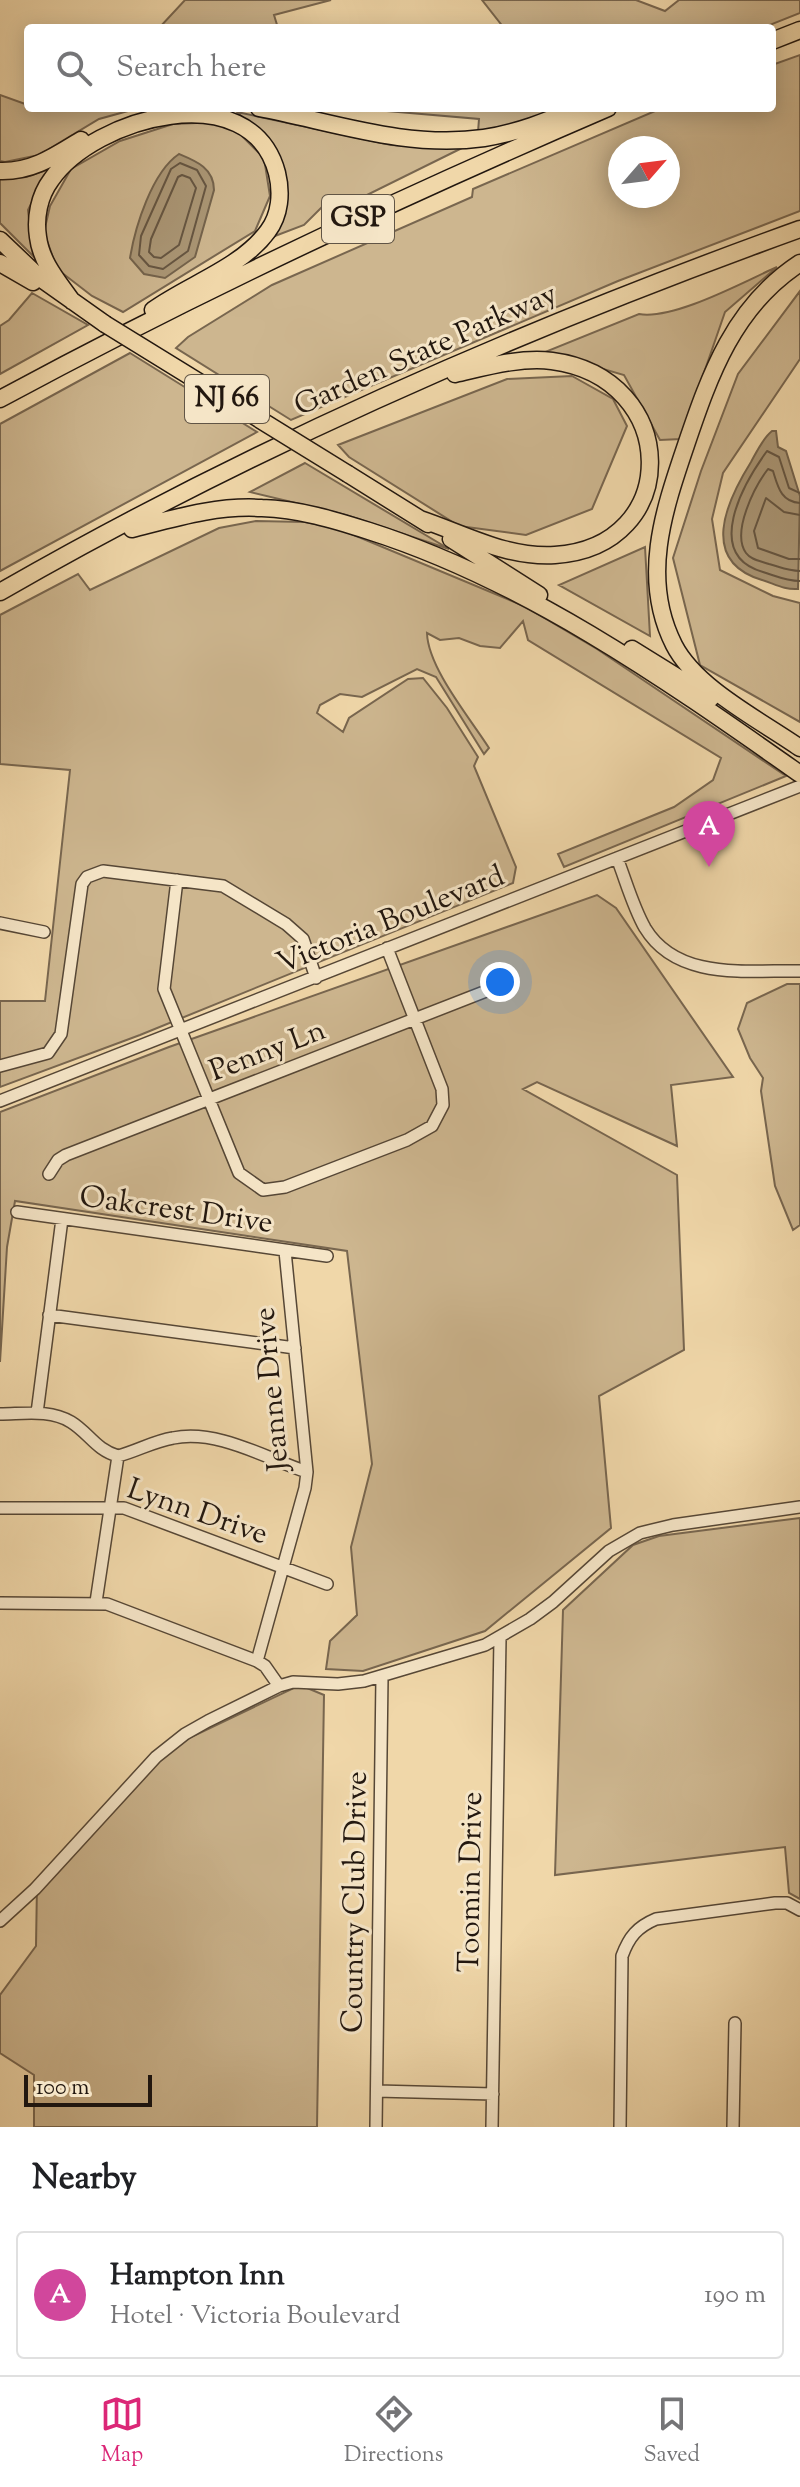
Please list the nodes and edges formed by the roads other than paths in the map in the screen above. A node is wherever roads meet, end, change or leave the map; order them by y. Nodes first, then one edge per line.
1 (800, 30) edge
2 (776, 39) edge
3 (147, 112) edge
4 (277, 112) edge
5 (567, 112) edge
6 (599, 112) edge
7 (0, 171) edge
8 (800, 229) edge
9 (0, 240) edge
10 (0, 263) edge
11 (800, 263) edge
12 (70, 303) junction
13 (109, 332) junction
14 (419, 382) junction
15 (0, 399) edge
16 (420, 519) junction
17 (99, 538) junction
18 (0, 592) edge
19 (582, 622) junction
20 (624, 656) junction
21 (800, 748) edge
22 (800, 757) edge
23 (800, 774) edge
24 (800, 786) edge
25 (617, 858) junction
26 (177, 880) junction
27 (0, 923) edge
28 (44, 932) dead end
29 (387, 948) junction
30 (800, 971) edge
31 (505, 973) dead end
32 (316, 978) junction
33 (415, 1020) junction
34 (182, 1030) junction
35 (0, 1066) edge
36 (0, 1101) edge
37 (210, 1101) junction
38 (49, 1174) dead end
39 (17, 1212) dead end
40 (62, 1219) junction
41 (285, 1251) junction
42 (327, 1256) dead end
43 (49, 1315) junction
44 (295, 1348) junction
45 (37, 1413) junction
46 (0, 1414) edge
47 (118, 1456) junction
48 (307, 1472) junction
49 (110, 1507) junction
50 (800, 1507) edge
51 (0, 1508) edge
52 (283, 1567) junction
53 (327, 1584) dead end
54 (96, 1602) junction
55 (0, 1603) edge
56 (500, 1638) junction
57 (257, 1661) junction
58 (382, 1677) junction
59 (279, 1686) junction
60 (800, 1910) edge
61 (0, 1921) edge
62 (735, 2023) dead end
63 (377, 2091) junction
64 (493, 2094) junction
65 (376, 2127) edge
66 (492, 2127) edge
67 (620, 2127) edge
68 (733, 2127) edge

1 - 2 highway
3 - 7 highway
4 - 5 highway
6 - 13 highway, GSP
8 - 14 highway, Garden State Parkway
9 - 12 highway, NJ 66
10 - 12 highway, NJ 66
11 - 21 highway
12 - 13 highway, NJ 66
12 - 13 highway
13 - 15 highway, GSP
13 - 16 highway, NJ 66, bridge
14 - 16 highway
14 - 17 highway, Garden State Parkway
16 - 19 highway, NJ 66
17 - 18 highway, Garden State Parkway
17 - 20 highway
19 - 20 highway, NJ 66
19 - 22 highway, NJ 66
20 - 23 highway, NJ 66
24 - 25 street, Victoria Boulevard
25 - 29 street, Victoria Boulevard
25 - 30 street
26 - 32 street
26 - 34 street
26 - 35 street
27 - 28 street
29 - 32 street, Victoria Boulevard
29 - 33 street
31 - 33 street, Penny Ln
32 - 34 street, Victoria Boulevard
33 - 37 street, Penny Ln
33 - 37 street
34 - 36 street, Victoria Boulevard
34 - 37 street
37 - 38 street, Penny Ln
39 - 40 street, Oakcrest Drive
40 - 41 street, Oakcrest Drive
40 - 43 street
41 - 42 street, Oakcrest Drive
41 - 44 street, Jeanne Drive
43 - 44 street
43 - 45 street
44 - 48 street, Jeanne Drive
45 - 46 street
45 - 47 street
47 - 48 street
47 - 49 street
48 - 52 street, Jeanne Drive
49 - 51 street, Lynn Drive
49 - 52 street, Lynn Drive
49 - 54 street
50 - 56 street
52 - 53 street, Lynn Drive
52 - 57 street, Jeanne Drive
54 - 55 street
54 - 57 street
56 - 58 street
56 - 64 street, Toomin Drive
57 - 59 street
58 - 59 street
58 - 63 street, Country Club Drive
59 - 61 street
60 - 67 street
62 - 68 street
63 - 64 street
63 - 65 street, Country Club Drive
64 - 66 street, Toomin Drive

